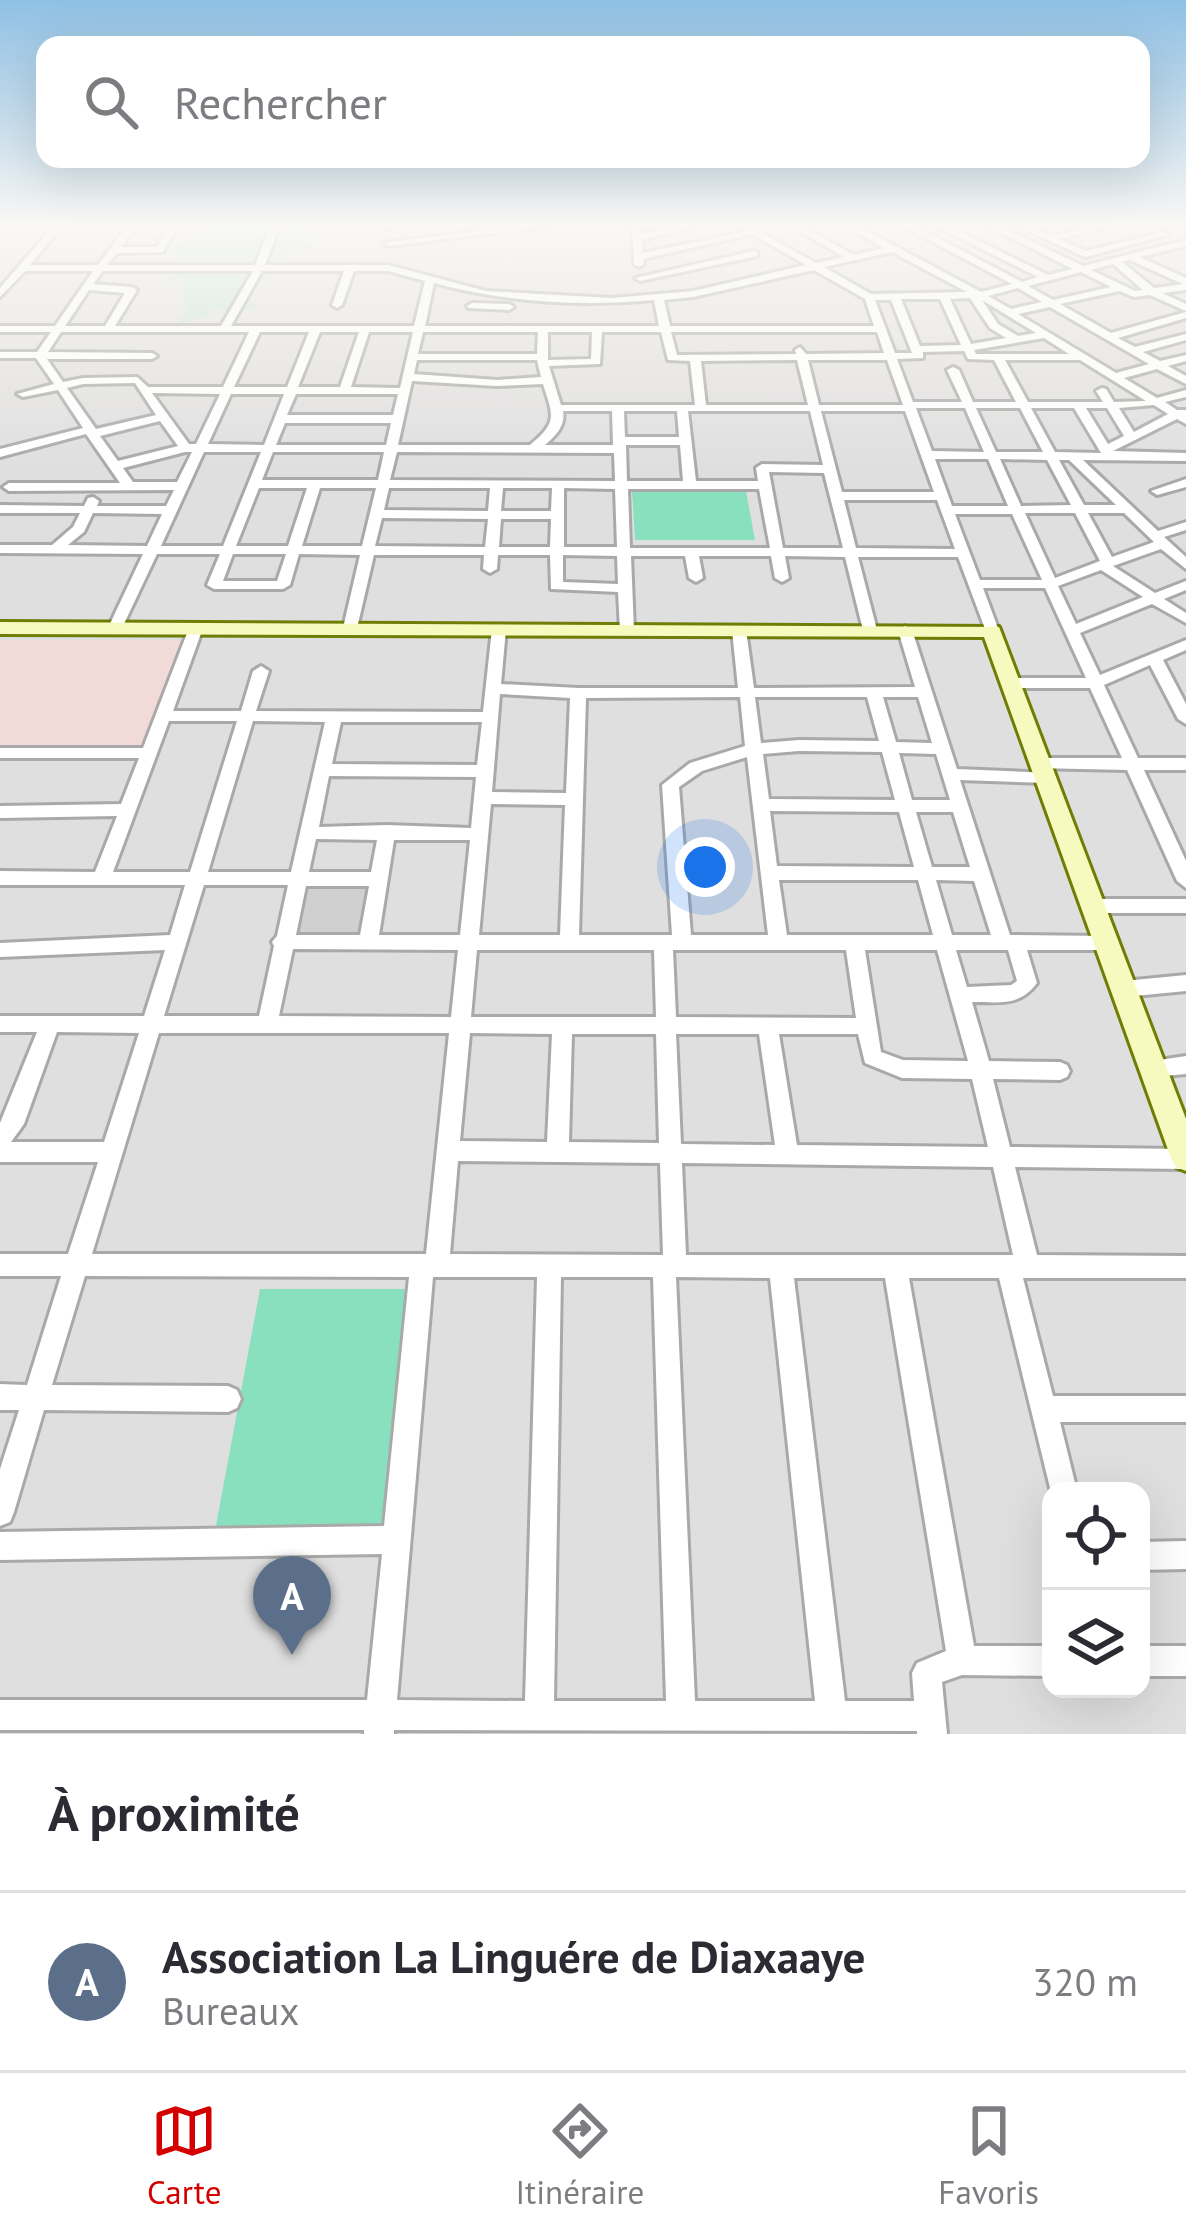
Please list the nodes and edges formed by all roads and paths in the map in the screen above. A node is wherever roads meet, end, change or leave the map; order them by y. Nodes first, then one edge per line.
1 (72, 306) edge
2 (122, 306) edge
3 (237, 306) edge
4 (424, 306) edge
5 (472, 306) edge
6 (562, 306) edge
7 (612, 306) edge
8 (661, 306) edge
9 (872, 306) edge
10 (899, 306) edge
11 (949, 306) edge
12 (983, 306) edge
13 (996, 306) edge
14 (1038, 306) edge
15 (1055, 306) edge
16 (757, 308) dead end
17 (1186, 312) edge
18 (1009, 313) junction
19 (1021, 320) junction
20 (994, 326) junction
21 (543, 328) junction
22 (597, 328) junction
23 (613, 328) junction
24 (668, 328) junction
25 (716, 328) junction
26 (762, 328) junction
27 (795, 328) junction
28 (881, 328) junction
29 (0, 329) edge
30 (55, 329) junction
31 (108, 329) junction
32 (168, 329) junction
33 (224, 329) junction
34 (256, 329) junction
35 (316, 329) junction
36 (364, 329) junction
37 (418, 329) junction
38 (468, 329) junction
39 (562, 329) junction
40 (961, 333) junction
41 (1045, 335) junction
42 (1108, 337) junction
43 (1179, 339) edge
44 (1016, 340) junction
45 (968, 348) junction
46 (1186, 348) edge
47 (916, 349) junction
48 (1134, 351) junction
49 (0, 355) edge
50 (40, 356) junction
51 (152, 356) junction
52 (411, 357) junction
53 (802, 357) junction
54 (891, 357) junction
55 (998, 357) junction
56 (1080, 357) junction
57 (695, 358) junction
58 (721, 358) junction
59 (1186, 358) edge
60 (542, 360) junction
61 (1159, 365) junction
62 (953, 370) dead end
63 (1113, 377) junction
64 (546, 380) junction
65 (1186, 381) edge
66 (405, 384) junction
67 (141, 385) junction
68 (57, 386) junction
69 (227, 391) junction
70 (291, 391) junction
71 (344, 391) junction
72 (1102, 391) dead end
73 (1186, 393) edge
74 (23, 394) dead end
75 (1155, 402) junction
76 (969, 405) junction
77 (1023, 405) junction
78 (1078, 405) junction
79 (1111, 405) junction
80 (910, 407) junction
81 (557, 408) junction
82 (618, 408) junction
83 (682, 408) junction
84 (815, 408) junction
85 (701, 409) junction
86 (1183, 415) edge
87 (163, 417) junction
88 (280, 419) junction
89 (397, 419) junction
90 (90, 432) junction
91 (1137, 435) junction
92 (686, 441) junction
93 (620, 445) junction
94 (192, 448) junction
95 (268, 448) junction
96 (390, 448) junction
97 (473, 448) junction
98 (533, 449) junction
99 (0, 453) edge
100 (1108, 453) junction
101 (927, 455) junction
102 (992, 455) junction
103 (1050, 455) junction
104 (1071, 455) junction
105 (1185, 458) edge
106 (114, 466) junction
107 (830, 469) junction
108 (0, 470) edge
109 (315, 483) junction
110 (1186, 483) edge
111 (254, 484) junction
112 (381, 484) junction
113 (467, 484) junction
114 (497, 484) junction
115 (558, 484) junction
116 (621, 484) junction
117 (690, 484) junction
118 (764, 485) junction
119 (101, 486) junction
120 (129, 486) junction
121 (182, 486) junction
122 (8, 487) junction
123 (1157, 491) dead end
124 (836, 496) junction
125 (945, 503) junction
126 (0, 506) edge
127 (89, 509) junction
128 (1079, 509) junction
129 (1126, 509) junction
130 (171, 510) junction
131 (1017, 510) junction
132 (374, 514) junction
133 (494, 515) junction
134 (557, 515) junction
135 (1186, 526) edge
136 (1158, 540) junction
137 (0, 550) edge
138 (56, 550) junction
139 (152, 550) junction
140 (227, 550) junction
141 (295, 550) junction
142 (365, 551) junction
143 (490, 551) junction
144 (555, 551) junction
145 (624, 551) junction
146 (691, 552) junction
147 (850, 552) junction
148 (778, 553) junction
149 (963, 553) junction
150 (1105, 564) junction
151 (1186, 565) edge
152 (490, 569) dead end
153 (696, 578) dead end
154 (782, 578) dead end
155 (975, 584) junction
156 (1050, 584) junction
157 (1186, 585) edge
158 (626, 588) junction
159 (1153, 598) junction
160 (1186, 619) edge
161 (0, 628) edge
162 (115, 628) junction
163 (196, 628) junction
164 (350, 628) junction
165 (499, 629) junction
166 (627, 630) junction
167 (739, 630) junction
168 (870, 630) junction
169 (905, 631) junction
170 (992, 631) junction
171 (1071, 631) junction
172 (1186, 645) edge
173 (1154, 658) junction
174 (261, 671) dead end
175 (1011, 683) junction
176 (1095, 683) junction
177 (494, 688) junction
178 (873, 691) junction
179 (749, 692) junction
180 (924, 692) junction
181 (578, 693) junction
182 (163, 716) junction
183 (247, 716) junction
184 (334, 716) junction
185 (491, 717) junction
186 (1186, 718) edge
187 (754, 747) junction
188 (889, 749) junction
189 (942, 749) junction
190 (0, 753) edge
191 (149, 753) junction
192 (1133, 764) junction
193 (1186, 764) edge
194 (322, 770) junction
195 (1043, 770) junction
196 (485, 771) junction
197 (950, 774) junction
198 (483, 798) junction
199 (572, 800) junction
200 (761, 805) junction
201 (904, 806) junction
202 (960, 806) junction
203 (128, 810) junction
204 (0, 812) edge
205 (387, 831) junction
206 (308, 833) junction
207 (479, 834) junction
208 (770, 873) junction
209 (922, 873) junction
210 (981, 874) junction
211 (0, 878) edge
212 (102, 878) junction
213 (196, 878) junction
214 (297, 879) junction
215 (379, 879) junction
216 (1186, 881) edge
217 (1093, 906) junction
218 (1186, 906) edge
219 (176, 942) junction
220 (282, 942) junction
221 (368, 943) junction
222 (469, 943) junction
223 (569, 943) junction
224 (778, 943) junction
225 (854, 943) junction
226 (941, 943) junction
227 (1009, 943) junction
228 (1107, 943) junction
229 (673, 945) junction
230 (0, 950) edge
231 (1186, 983) edge
232 (1124, 989) junction
233 (958, 995) junction
234 (0, 1024) edge
235 (50, 1024) junction
236 (151, 1024) junction
237 (267, 1024) junction
238 (460, 1025) junction
239 (562, 1025) junction
240 (665, 1026) junction
241 (768, 1026) junction
242 (864, 1026) junction
243 (1186, 1065) edge
244 (980, 1067) junction
245 (1153, 1068) junction
246 (1060, 1071) dead end
247 (4, 1129) edge
248 (448, 1150) junction
249 (0, 1152) edge
250 (112, 1152) junction
251 (558, 1152) junction
252 (670, 1153) junction
253 (788, 1155) junction
254 (1185, 1155) edge
255 (998, 1157) junction
256 (0, 1265) edge
257 (76, 1265) junction
258 (430, 1266) junction
259 (549, 1266) junction
260 (669, 1267) junction
261 (781, 1267) junction
262 (895, 1267) junction
263 (1018, 1267) junction
264 (1186, 1268) edge
265 (0, 1397) edge
266 (36, 1397) junction
267 (228, 1399) dead end
268 (1044, 1409) junction
269 (1186, 1409) edge
270 (1062, 1482) edge
271 (0, 1512) edge
272 (397, 1540) junction
273 (0, 1546) edge
274 (1186, 1555) edge
275 (1150, 1556) edge
276 (962, 1660) junction
277 (1042, 1660) edge
278 (1150, 1661) edge
279 (1186, 1661) edge
280 (0, 1715) edge
281 (539, 1716) junction
282 (681, 1716) junction
283 (832, 1716) junction
284 (74, 1725) edge
285 (228, 1725) edge
286 (380, 1725) edge
287 (791, 1725) edge
288 (930, 1725) edge

1 - 30 street
2 - 31 street
3 - 33 street
4 - 37 street
5 - 38 street
6 - 39 street
7 - 23 street
8 - 24 street
9 - 28 street
10 - 47 street
11 - 40 street
12 - 20 street
13 - 18 street
14 - 18 street
15 - 42 street
16 - 26 street
17 - 42 street
18 - 19 street
19 - 20 street
19 - 41 street
20 - 40 street
20 - 44 street
21 - 38 street
21 - 39 street
21 - 60 street
22 - 23 street
22 - 39 street
22 - 60 street
23 - 24 street
24 - 25 street
24 - 57 street
25 - 26 street
25 - 58 street
26 - 27 street
27 - 28 street
27 - 53 street
28 - 54 street
29 - 30 street
30 - 31 street
30 - 50 street
31 - 32 street
32 - 33 street
32 - 51 street
33 - 34 street
34 - 35 street
34 - 69 street
35 - 36 street
35 - 70 street
36 - 37 street
36 - 71 street
37 - 38 street
37 - 52 street
40 - 45 street
41 - 44 street
41 - 56 street
42 - 48 street
43 - 46 street
43 - 48 street
44 - 45 street
45 - 47 street
45 - 55 street
47 - 54 street
48 - 61 street
49 - 50 street
50 - 51 street
50 - 68 street
51 - 67 street
52 - 60 street
52 - 66 street
53 - 54 street
53 - 58 street
53 - 84 street
54 - 80 street
55 - 56 street
55 - 77 street
56 - 63 street
57 - 58 street
57 - 85 street
59 - 61 street
60 - 64 street
61 - 63 street
61 - 65 street
62 - 76 street
63 - 75 street
64 - 66 street
64 - 81 street
66 - 71 street
66 - 89 street
67 - 68 street
67 - 69 street
67 - 87 street
68 - 74 street
68 - 90 street
69 - 70 street
69 - 94 street
70 - 71 street
70 - 88 street
72 - 79 street
73 - 75 street
75 - 79 street
75 - 86 street
76 - 77 street
76 - 80 street
76 - 102 street
77 - 78 street
77 - 103 street
78 - 79 street
78 - 100 street
79 - 91 street
80 - 84 street
80 - 101 street
81 - 82 street
81 - 98 street
82 - 83 street
82 - 93 street
83 - 85 street
83 - 92 street
84 - 85 street
84 - 107 street
86 - 91 street
87 - 90 street
87 - 94 street
88 - 89 street
88 - 95 street
89 - 96 street
90 - 99 street
90 - 106 street
91 - 100 street
91 - 105 street
92 - 93 street
92 - 117 street
93 - 98 street
93 - 116 street
94 - 95 street
94 - 106 street
94 - 121 street
95 - 96 street
95 - 111 street
96 - 97 street
96 - 112 street
97 - 98 street
97 - 113 street
100 - 104 street
100 - 105 street
101 - 102 street
101 - 125 street
102 - 103 street
102 - 131 street
103 - 104 street
103 - 128 street
104 - 129 street
106 - 120 street
107 - 118 street
107 - 124 street
108 - 122 street
109 - 111 street
109 - 112 street
109 - 141 street
110 - 123 street
111 - 140 street
112 - 113 street
112 - 132 street
113 - 114 street
114 - 115 street
114 - 133 street
115 - 116 street
115 - 134 street
116 - 117 street
116 - 145 street
117 - 118 street
118 - 148 street
119 - 120 street
119 - 122 street
119 - 127 street
120 - 121 street
121 - 130 street
122 - 126 street
124 - 125 street
124 - 147 street
125 - 131 street
125 - 149 street
126 - 127 street
127 - 130 street
127 - 138 street
128 - 129 street
128 - 131 street
128 - 150 street
129 - 136 street
130 - 139 street
131 - 156 street
132 - 133 street
132 - 142 street
133 - 134 street
133 - 143 street
134 - 144 street
135 - 136 street
136 - 150 street
136 - 151 street
137 - 138 street
138 - 139 street
139 - 140 street
139 - 162 street
140 - 141 street
140 - 141 street
141 - 142 street
142 - 143 street
142 - 164 street
143 - 144 street
143 - 152 street
144 - 145 street
144 - 158 street
145 - 146 street
145 - 158 street
146 - 148 street
146 - 153 street
147 - 148 street
147 - 149 street
147 - 168 street
148 - 154 street
149 - 155 street
150 - 156 street
150 - 159 street
155 - 156 street
155 - 170 street
156 - 171 street
157 - 159 street
158 - 166 street
159 - 160 street
159 - 171 street
161 - 162 street
162 - 163 street
163 - 164 street
163 - 182 street
164 - 165 street
165 - 166 street
165 - 177 street
166 - 167 street
167 - 168 street
167 - 179 street
168 - 169 street
169 - 170 street
169 - 180 street
170 - 175 street
171 - 176 street
172 - 173 street
173 - 176 street
173 - 186 street
174 - 183 street
175 - 176 street
175 - 195 street
176 - 192 street
177 - 181 street
177 - 185 street
178 - 179 street
178 - 180 street
178 - 188 street
179 - 181 street
179 - 187 street
180 - 189 street
181 - 199 street
182 - 183 street
182 - 191 street
183 - 184 street
183 - 213 street
184 - 185 street
184 - 194 street
185 - 196 street
187 - 188 street
187 - 200 street
187 - 229 street
188 - 189 street
188 - 201 street
189 - 197 street
190 - 191 street
191 - 203 street
192 - 193 street
192 - 195 street
192 - 216 street
194 - 196 street
194 - 206 street
195 - 197 street
195 - 217 street
196 - 198 street
197 - 202 street
198 - 199 street
198 - 207 street
199 - 223 street
200 - 201 street
200 - 208 street
201 - 202 street
201 - 209 street
202 - 210 street
203 - 204 street
203 - 212 street
205 - 206 street
205 - 207 street
205 - 215 street
206 - 214 street
207 - 222 street
208 - 209 street
208 - 224 street
209 - 210 street
209 - 226 street
210 - 227 street
211 - 212 street
212 - 213 street
213 - 214 street
213 - 219 street
214 - 215 street
214 - 220 street
215 - 221 street
217 - 218 street
217 - 228 street
219 - 230 street
219 - 236 street
220 - 221 street
220 - 237 street
221 - 222 street
222 - 223 street
222 - 238 street
223 - 229 street
224 - 225 street
224 - 229 street
225 - 226 street
225 - 242 street
226 - 227 street
226 - 233 street
227 - 228 street
227 - 233 street
228 - 232 street
229 - 240 street
231 - 232 street
232 - 245 street
233 - 244 street
234 - 235 street
235 - 236 street
235 - 247 street
236 - 237 street
236 - 250 street
237 - 238 street
238 - 239 street
238 - 248 street
239 - 240 street
239 - 251 street
240 - 241 street
240 - 252 street
241 - 242 street
241 - 253 street
242 - 244 street
243 - 245 street
244 - 246 street
244 - 255 street
245 - 254 street
248 - 251 street
248 - 258 street
249 - 250 street
250 - 257 street
251 - 252 street
252 - 253 street
252 - 260 street
253 - 255 street
254 - 255 street
255 - 263 street
256 - 257 street
257 - 258 street
257 - 266 street
258 - 259 street
258 - 272 street
259 - 260 street
259 - 281 street
260 - 261 street
260 - 282 street
261 - 262 street
261 - 283 street
262 - 263 street
262 - 276 street
263 - 264 street
263 - 268 street
265 - 266 street
266 - 267 street
266 - 271 street
268 - 269 street
268 - 270 street
272 - 273 street
272 - 286 street
274 - 275 street
276 - 277 street
276 - 288 street
278 - 279 street
280 - 284 street
281 - 282 street
281 - 286 street
282 - 287 street
283 - 287 street
283 - 288 street
284 - 285 street
285 - 286 street

